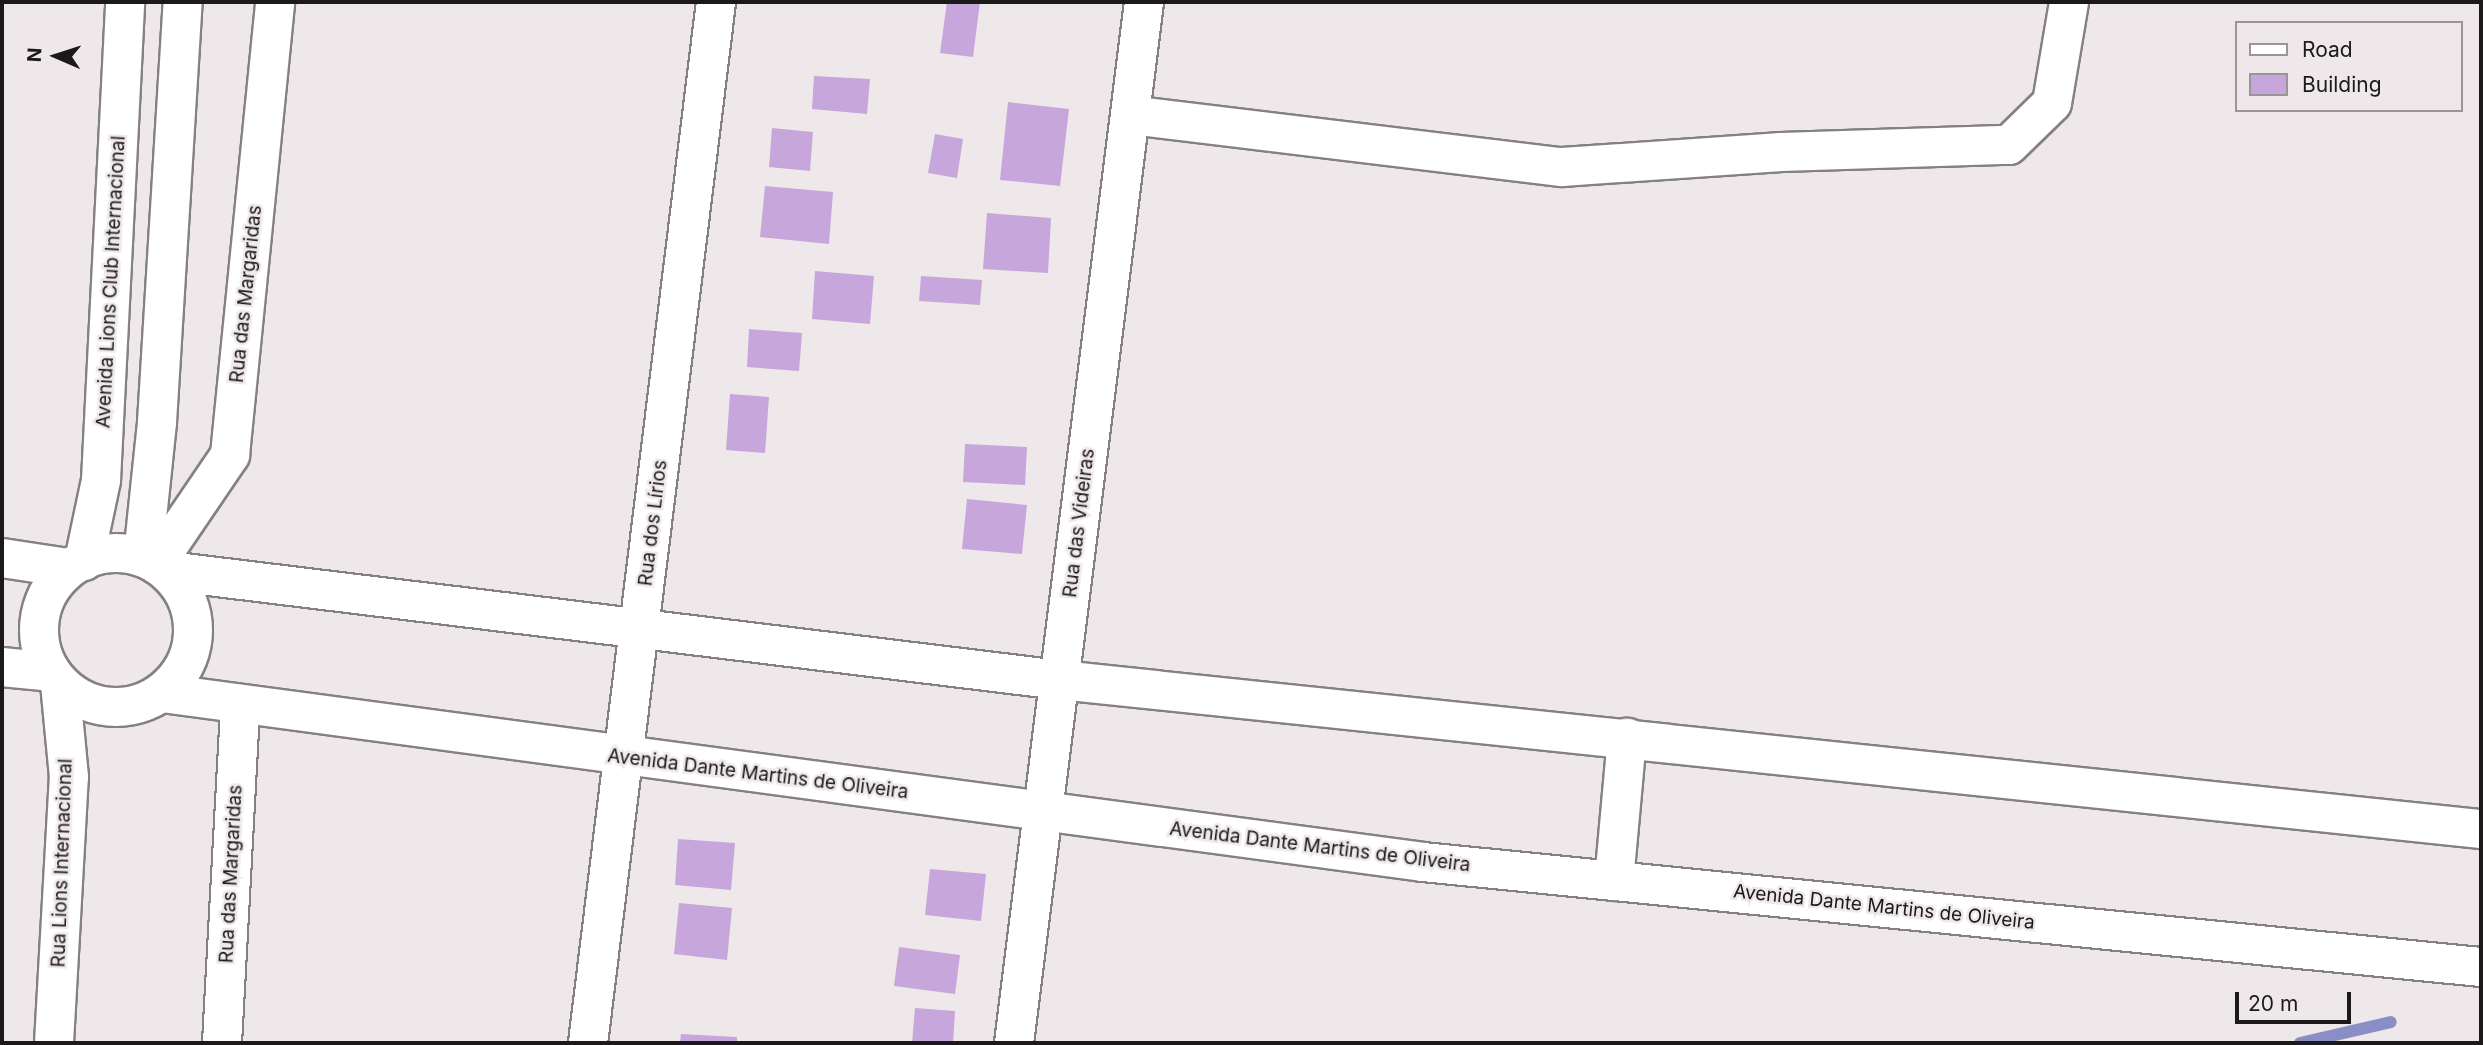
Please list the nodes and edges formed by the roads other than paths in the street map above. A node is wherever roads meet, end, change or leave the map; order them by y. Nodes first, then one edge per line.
1 (125, 2) edge
2 (183, 2) edge
3 (275, 2) edge
4 (716, 2) edge
5 (1144, 2) edge
6 (2069, 2) edge
7 (1130, 115) junction
8 (2, 558) edge
9 (156, 563) junction
10 (76, 564) junction
11 (640, 628) junction
12 (2, 667) edge
13 (56, 678) junction
14 (1060, 680) junction
15 (162, 693) junction
16 (240, 706) junction
17 (1627, 738) junction
18 (625, 756) junction
19 (1043, 811) junction
20 (2481, 829) edge
21 (1614, 880) junction
22 (2481, 967) edge
23 (54, 1043) edge
24 (222, 1043) edge
25 (588, 1043) edge
26 (1014, 1043) edge

1 - 10 street, Avenida Lions Club Internacional
2 - 9 street
3 - 9 street, Rua das Margaridas
4 - 11 street, Rua dos Lírios
5 - 7 street, Rua das Videiras
6 - 7 street
7 - 14 street, Rua das Videiras
8 - 10 street
9 - 10 street
9 - 11 street
9 - 15 street
10 - 13 street
11 - 14 street
11 - 18 street, Rua dos Lírios
12 - 13 street
13 - 15 street
13 - 23 street, Rua Lions Internacional
14 - 17 street
14 - 19 street, Rua das Videiras
15 - 16 street, Avenida Dante Martins de Oliveira
16 - 18 street, Avenida Dante Martins de Oliveira
16 - 24 street, Rua das Margaridas
17 - 20 street
17 - 21 street
18 - 19 street, Avenida Dante Martins de Oliveira
18 - 25 street, Rua dos Lírios
19 - 21 street, Avenida Dante Martins de Oliveira
19 - 26 street, Rua das Videiras
21 - 22 street, Avenida Dante Martins de Oliveira

